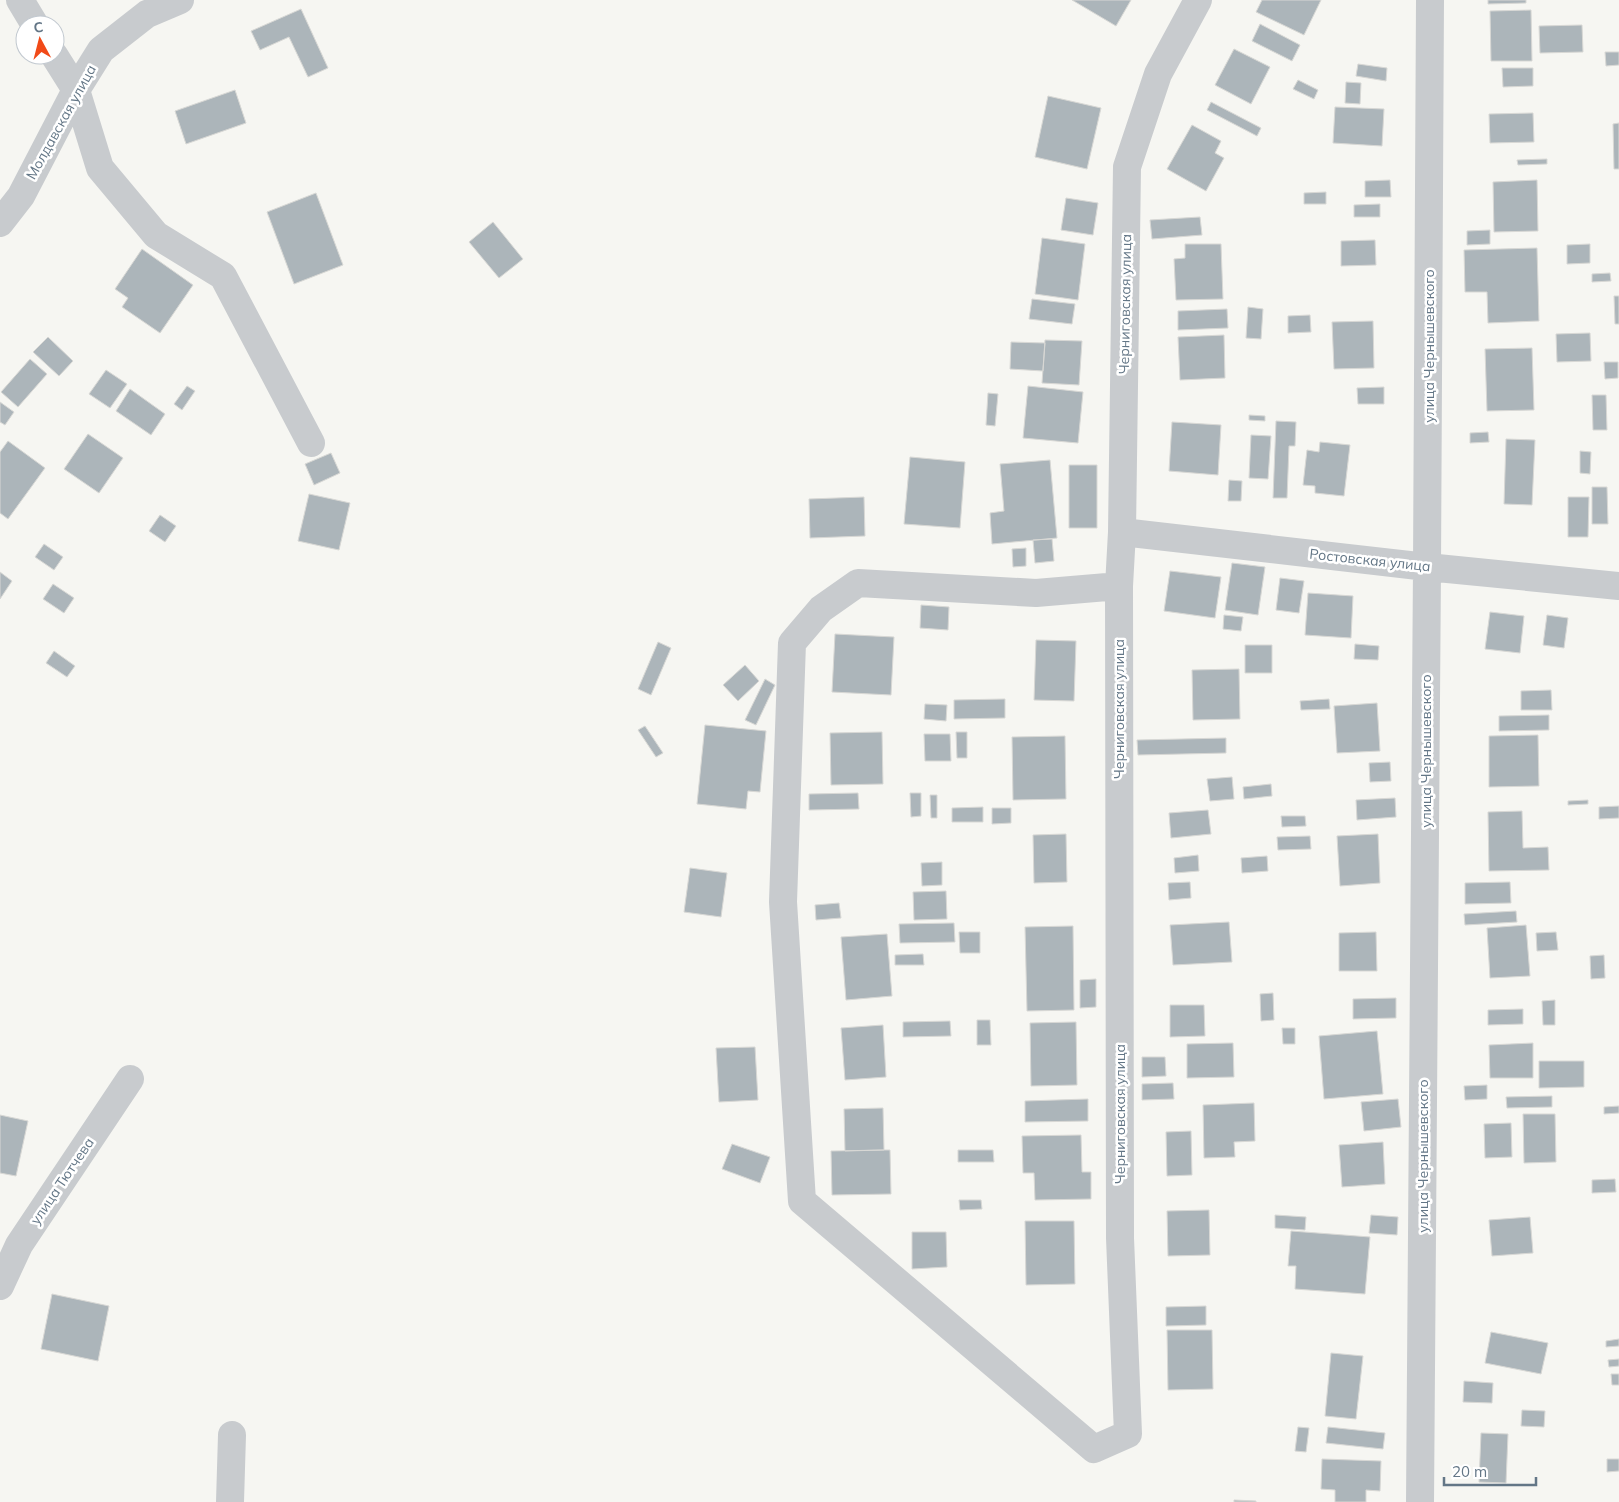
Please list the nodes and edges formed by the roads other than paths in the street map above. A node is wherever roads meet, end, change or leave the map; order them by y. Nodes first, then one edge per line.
1 (20, 0) edge
2 (180, 0) edge
3 (1198, 0) edge
4 (1430, 0) edge
5 (29, 15) edge
6 (60, 65) edge
7 (76, 90) junction
8 (0, 222) edge
9 (311, 443) dead end
10 (1122, 532) junction
11 (1428, 567) junction
12 (1119, 586) junction
13 (1619, 586) edge
14 (130, 1079) dead end
15 (0, 1286) edge
16 (232, 1435) dead end
17 (230, 1502) edge
18 (1420, 1502) edge

1 - 5 street
2 - 7 street, Молдавская улица
3 - 10 street, Черниговская улица
4 - 11 street, улица Чернышевского
6 - 7 street
7 - 8 street, Молдавская улица
7 - 9 street
10 - 11 street, Ростовская улица
10 - 12 street, Черниговская улица
11 - 13 street, Ростовская улица
11 - 18 street, улица Чернышевского
12 - 12 street, Черниговская улица
14 - 15 street, улица Тютчева
16 - 17 street

